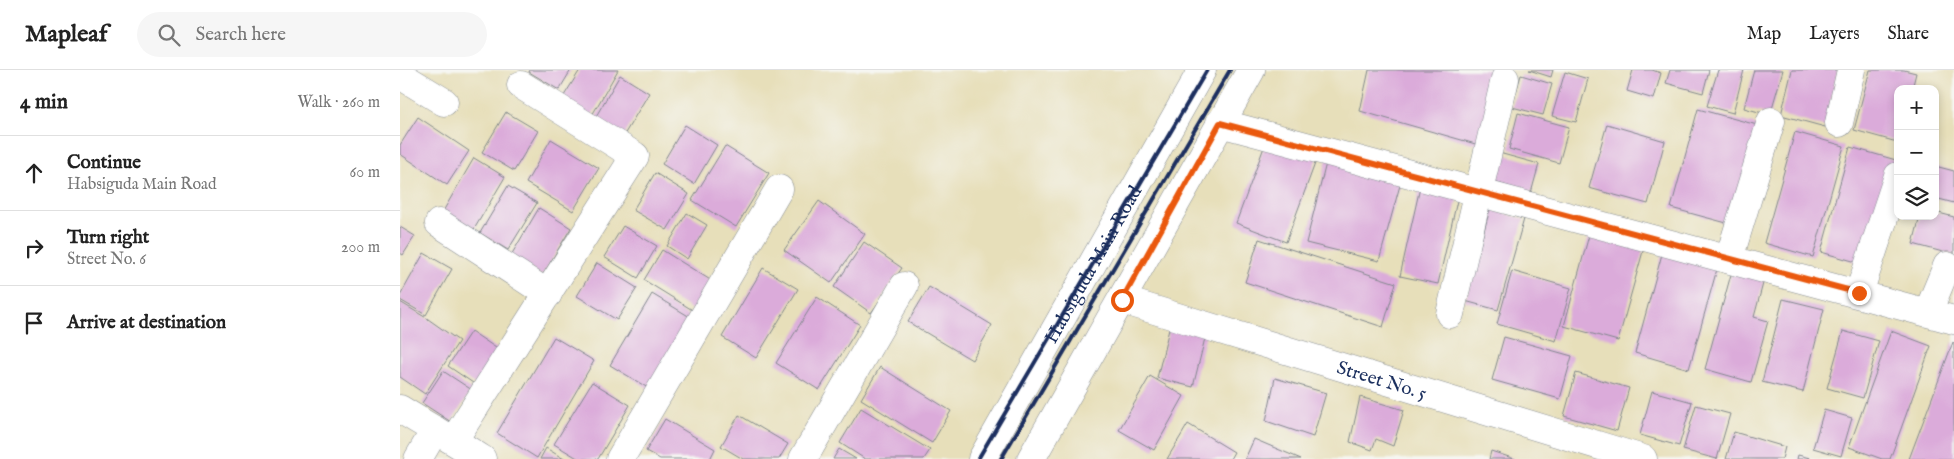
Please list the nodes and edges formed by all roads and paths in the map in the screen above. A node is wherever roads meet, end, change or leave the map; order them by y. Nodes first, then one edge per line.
1 (1202, 70) edge
2 (1251, 70) edge
3 (1851, 70) edge
4 (400, 75) edge
5 (1505, 78) dead end
6 (522, 85) dead end
7 (444, 102) dead end
8 (1770, 121) dead end
9 (1220, 123) junction
10 (1839, 123) dead end
11 (1894, 188) edge
12 (779, 189) dead end
13 (1478, 191) junction
14 (439, 223) dead end
15 (1730, 259) junction
16 (1947, 266) dead end
17 (904, 286) dead end
18 (1859, 293) junction
19 (548, 294) junction
20 (1122, 300) junction
21 (1928, 312) junction
22 (1450, 314) dead end
23 (1954, 320) edge
24 (400, 408) edge
25 (444, 435) junction
26 (418, 459) edge
27 (482, 459) edge
28 (620, 459) edge
29 (803, 459) edge
30 (982, 459) edge
31 (1031, 459) edge
32 (1643, 459) edge

1 - 30 street, Habsiguda Main Road
2 - 9 street
3 - 10 street
4 - 7 street
5 - 13 street
6 - 19 street
8 - 15 street
9 - 13 street
9 - 20 street
11 - 18 street
12 - 28 street
13 - 15 street
13 - 22 street
14 - 19 street
15 - 18 street
16 - 21 street
17 - 29 street
18 - 21 street
19 - 25 street
20 - 31 street
20 - 32 street, Street No. 5
21 - 23 street
24 - 25 street
25 - 26 street
25 - 27 street

